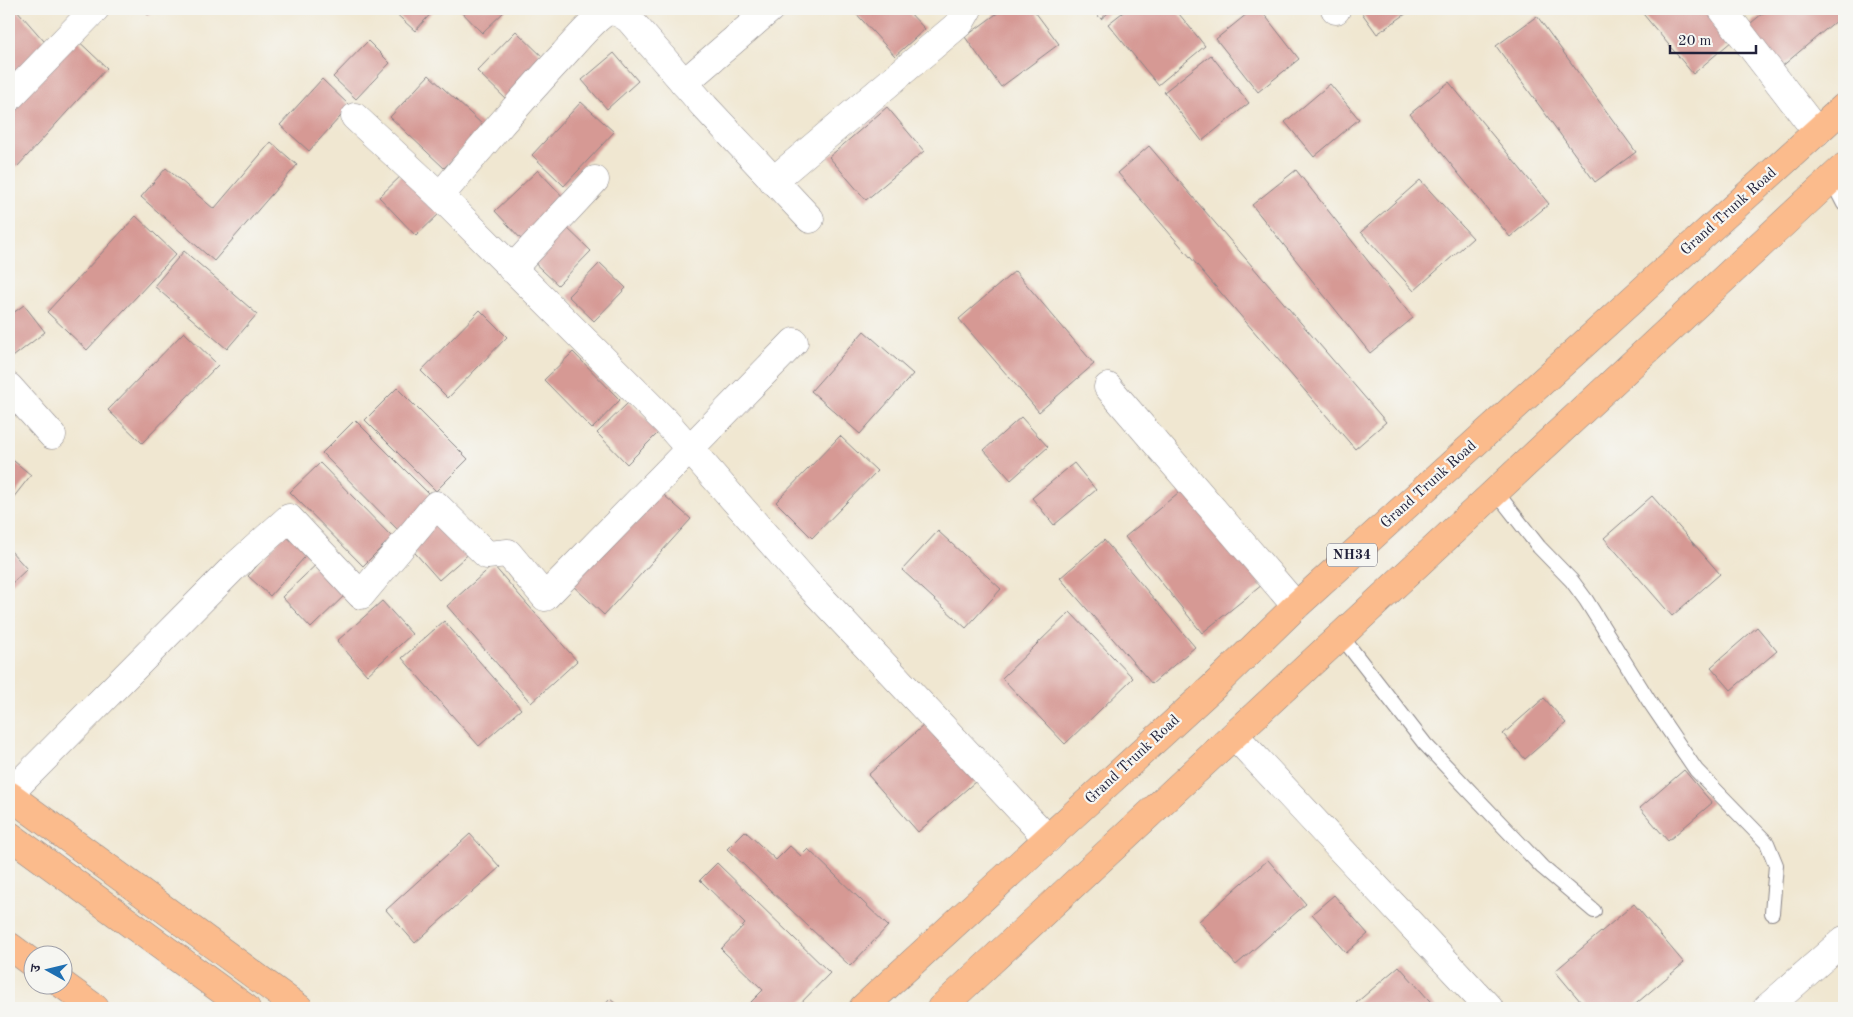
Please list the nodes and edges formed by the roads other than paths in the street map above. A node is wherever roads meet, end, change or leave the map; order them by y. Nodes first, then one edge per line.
1 (95, 9) edge
2 (770, 9) edge
3 (968, 9) edge
4 (1722, 9) edge
5 (612, 10) edge
6 (684, 83) junction
7 (9, 98) edge
8 (1844, 107) edge
9 (355, 117) dead end
10 (1817, 132) junction
11 (1838, 173) edge
12 (595, 180) dead end
13 (773, 181) junction
14 (440, 196) junction
15 (1844, 204) edge
16 (810, 219) dead end
17 (512, 269) junction
18 (794, 342) dead end
19 (9, 387) edge
20 (1108, 387) dead end
21 (52, 435) dead end
22 (689, 448) junction
23 (1496, 492) junction
24 (1296, 606) junction
25 (1341, 636) junction
26 (1234, 735) junction
27 (9, 794) edge
28 (9, 835) edge
29 (1048, 839) junction
30 (1594, 911) dead end
31 (1772, 913) dead end
32 (1844, 940) edge
33 (9, 946) edge
34 (22, 956) edge
35 (72, 991) edge
36 (96, 1008) edge
37 (246, 1008) edge
38 (300, 1008) edge
39 (863, 1008) edge
40 (941, 1008) edge
41 (1488, 1008) edge
42 (1767, 1008) edge

1 - 7 street
2 - 6 street
3 - 13 street
4 - 10 street
5 - 6 street
5 - 14 street
6 - 13 street
8 - 10 highway, Grand Trunk Road / NH34
9 - 14 street
10 - 24 highway, Grand Trunk Road / NH34
11 - 15 lane
11 - 23 highway
12 - 17 street
13 - 16 street
14 - 17 street
17 - 22 street
18 - 22 street
19 - 21 street
20 - 24 street
22 - 27 street
22 - 29 street
23 - 25 highway
23 - 31 lane
24 - 29 highway, Grand Trunk Road / NH34
25 - 26 highway
25 - 30 lane
26 - 40 highway
26 - 41 street
27 - 38 highway
28 - 37 highway
29 - 39 highway, Grand Trunk Road / NH34
32 - 42 street
33 - 34 highway
35 - 36 highway

